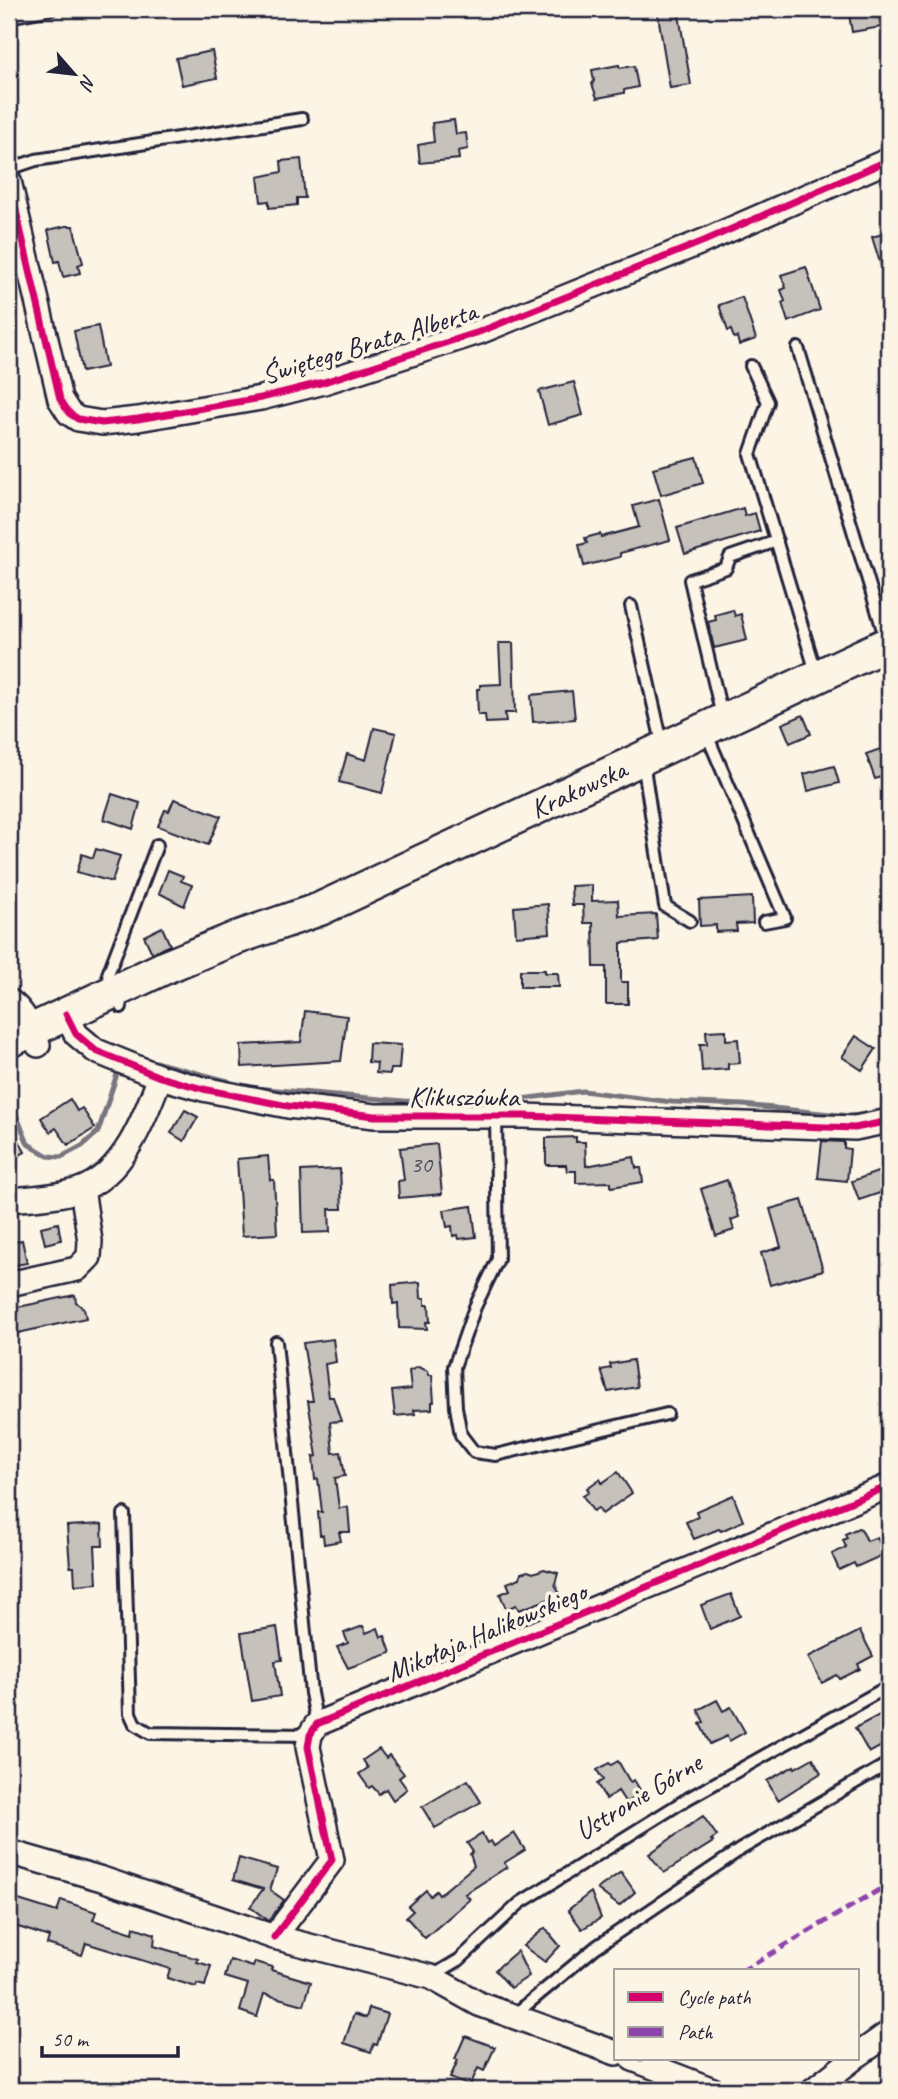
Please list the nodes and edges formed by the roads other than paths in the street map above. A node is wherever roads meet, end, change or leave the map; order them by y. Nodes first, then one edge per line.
1 (51, 9) edge
2 (9, 17) edge
3 (302, 119) dead end
4 (889, 160) edge
5 (9, 178) edge
6 (798, 348) dead end
7 (751, 366) dead end
8 (777, 541) junction
9 (631, 606) dead end
10 (888, 644) edge
11 (818, 677) junction
12 (714, 725) junction
13 (653, 754) junction
14 (157, 845) dead end
15 (690, 921) dead end
16 (764, 922) dead end
17 (117, 999) junction
18 (9, 1001) edge
19 (70, 1021) junction
20 (26, 1039) edge
21 (9, 1060) edge
22 (160, 1077) junction
23 (496, 1116) junction
24 (889, 1121) edge
25 (82, 1189) junction
26 (9, 1200) edge
27 (9, 1284) edge
28 (276, 1342) dead end
29 (667, 1413) dead end
30 (889, 1486) edge
31 (124, 1514) dead end
32 (889, 1686) edge
33 (313, 1730) junction
34 (889, 1763) edge
35 (9, 1852) edge
36 (274, 1937) junction
37 (431, 1977) junction
38 (513, 2016) junction
39 (889, 2033) edge
40 (614, 2052) edge
41 (860, 2054) edge
42 (636, 2060) edge
43 (852, 2060) edge
44 (713, 2090) edge
45 (813, 2090) edge

1 - 2 lane
3 - 5 lane
4 - 5 street, Świętego Brata Alberta
6 - 10 lane
7 - 8 lane
8 - 11 lane
8 - 12 lane
9 - 13 lane
10 - 11 main road, Krakowska
11 - 12 main road, Krakowska
12 - 13 main road, Krakowska
12 - 16 lane
13 - 15 lane
13 - 17 main road, Krakowska
14 - 17 lane
17 - 19 main road, Krakowska
18 - 20 street
19 - 20 main road, Krakowska
19 - 22 street, Klikuszówka
20 - 21 main road, Krakowska
22 - 23 street, Klikuszówka
22 - 25 street
23 - 24 street, Klikuszówka
23 - 29 lane
25 - 26 street
25 - 27 street
28 - 33 lane
30 - 33 street, Mikołaja Halikowskiego
31 - 33 lane
32 - 37 lane, Ustronie Górne
33 - 36 street
34 - 38 lane
35 - 36 street
36 - 37 street
37 - 38 street
38 - 40 street
39 - 41 street
42 - 44 street
43 - 45 street

